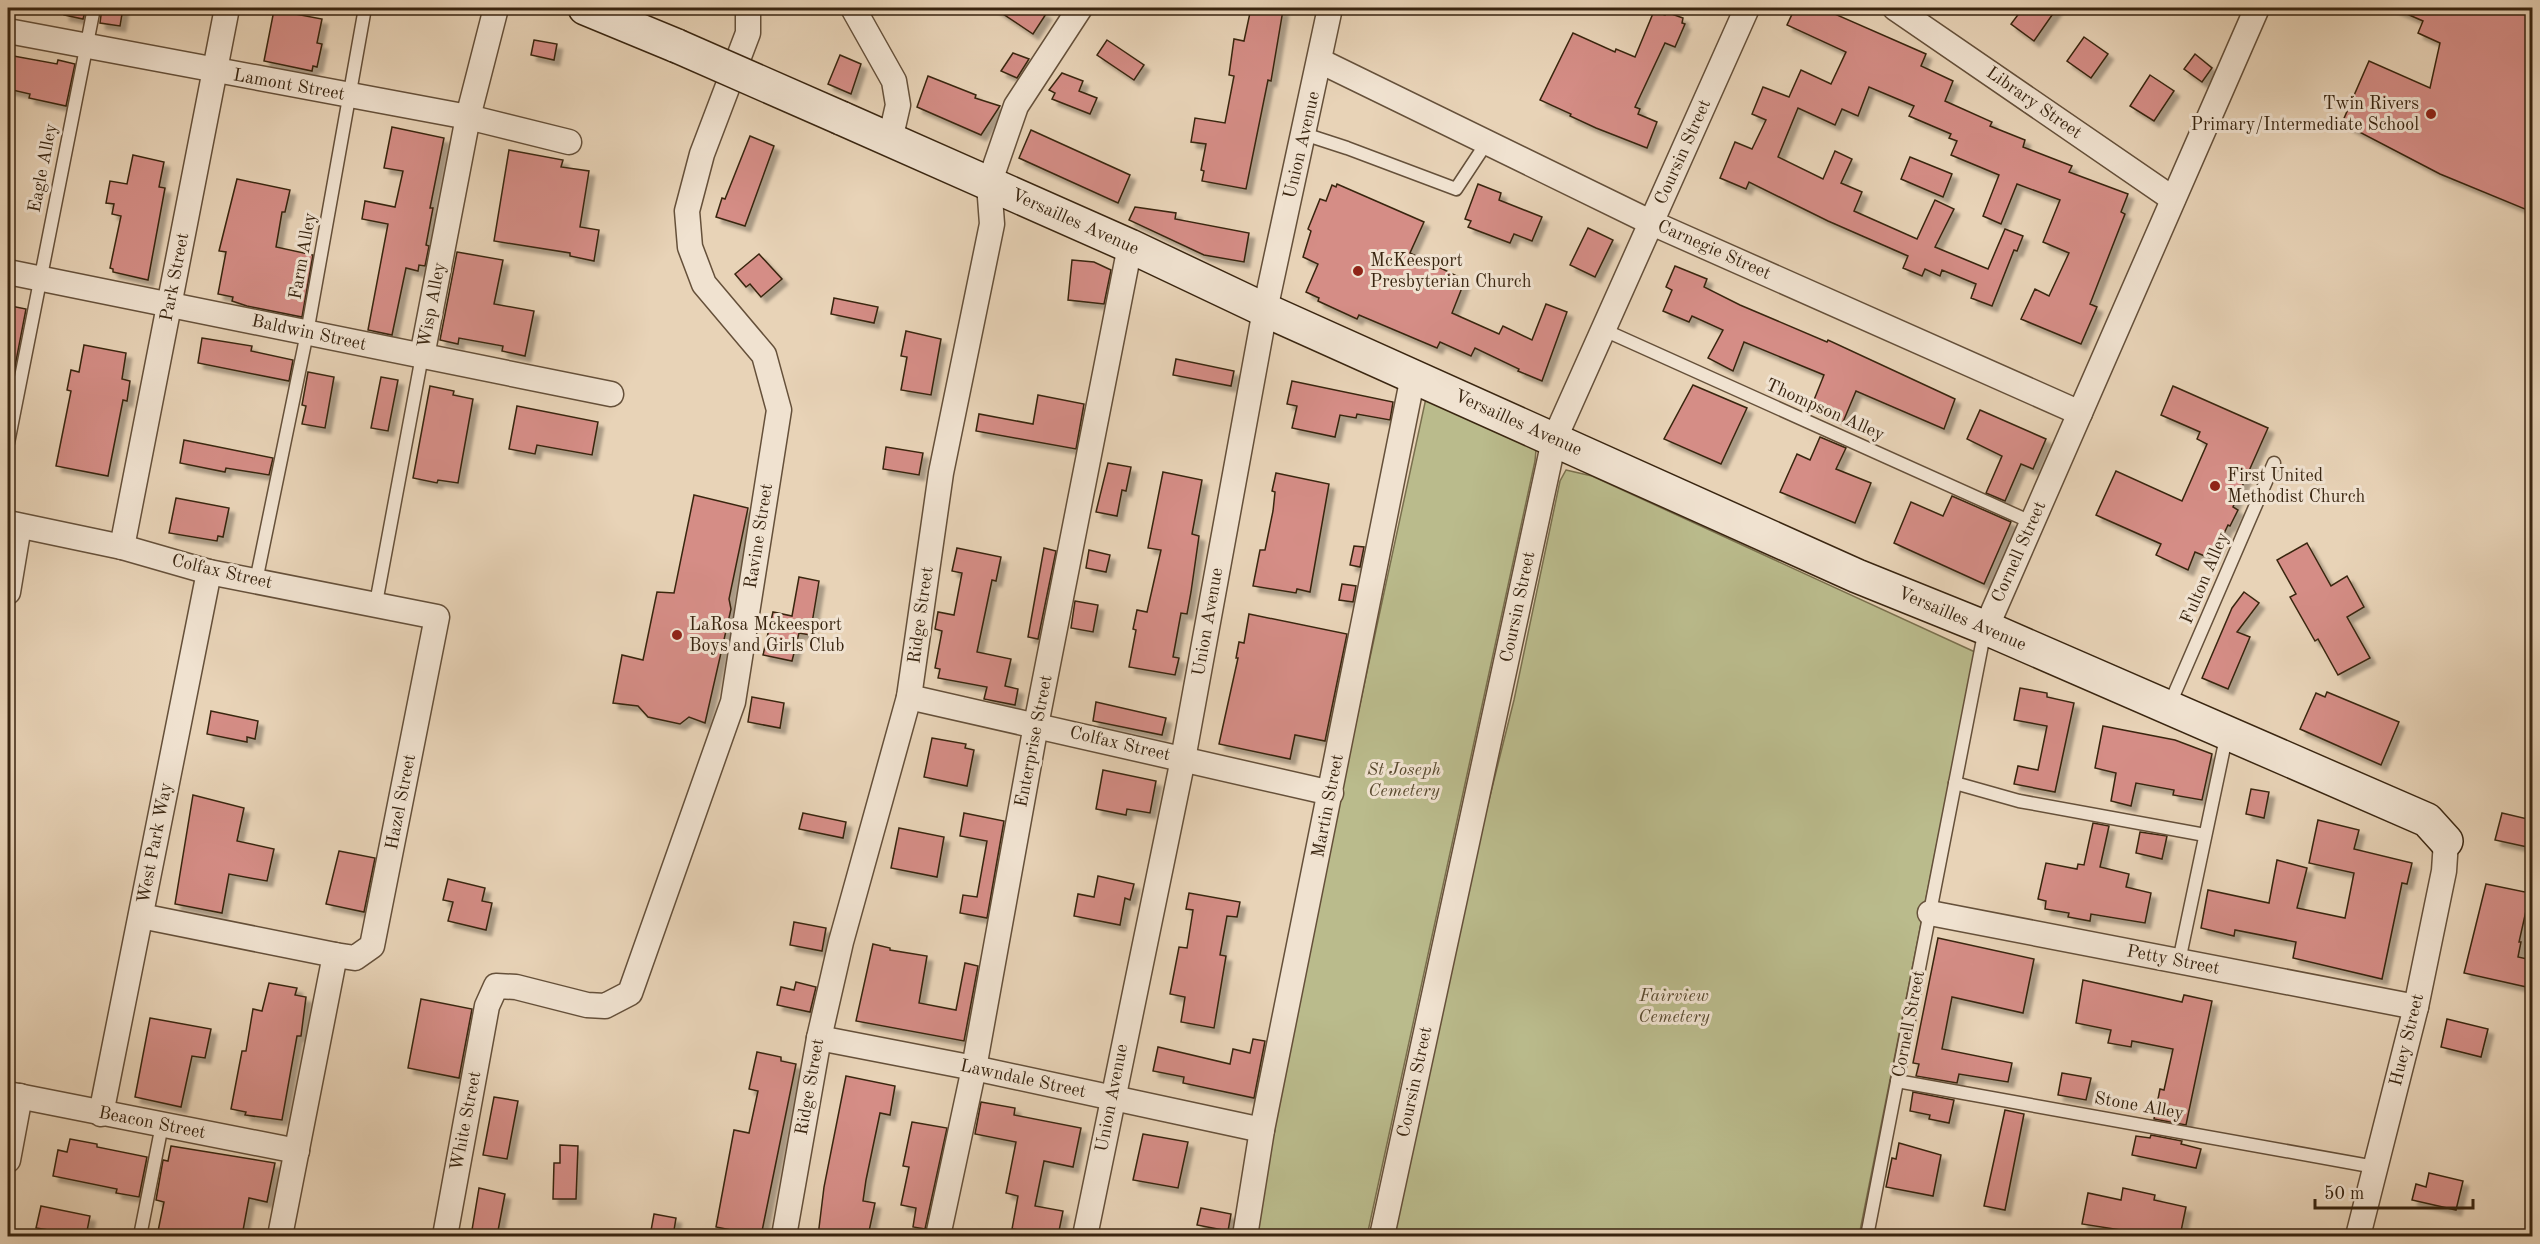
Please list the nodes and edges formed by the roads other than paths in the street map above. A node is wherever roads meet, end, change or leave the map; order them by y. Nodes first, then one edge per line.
1 (94, 8) edge
2 (227, 8) edge
3 (365, 8) edge
4 (496, 8) edge
5 (585, 8) edge
6 (748, 8) edge
7 (853, 8) edge
8 (1080, 8) edge
9 (1330, 8) edge
10 (1747, 8) edge
11 (1894, 8) edge
12 (2257, 8) edge
13 (8, 31) edge
14 (86, 47) junction
15 (1320, 61) junction
16 (216, 72) junction
17 (350, 96) junction
18 (468, 117) junction
19 (1304, 134) junction
20 (890, 140) junction
21 (569, 142) dead end
22 (1487, 142) junction
23 (989, 184) junction
24 (2173, 199) junction
25 (1652, 223) junction
26 (1130, 246) junction
27 (8, 272) edge
28 (39, 279) junction
29 (170, 304) junction
30 (1265, 310) junction
31 (1604, 330) junction
32 (307, 333) junction
33 (422, 356) junction
34 (1413, 376) junction
35 (611, 394) dead end
36 (2080, 413) junction
37 (1554, 440) junction
38 (8, 443) edge
39 (2274, 463) dead end
40 (2031, 522) junction
41 (13, 525) edge
42 (122, 547) junction
43 (209, 572) junction
44 (256, 581) junction
45 (8, 592) edge
46 (376, 603) junction
47 (437, 617) joint
48 (1986, 628) junction
49 (909, 696) junction
50 (2168, 708) junction
51 (1036, 725) junction
52 (2227, 733) junction
53 (1183, 759) junction
54 (1955, 783) junction
55 (1331, 793) junction
56 (2205, 835) junction
57 (2446, 841) joint
58 (1930, 913) junction
59 (141, 916) junction
60 (335, 955) junction
61 (2179, 961) junction
62 (487, 1006) joint
63 (2416, 1007) junction
64 (819, 1038) junction
65 (974, 1068) junction
66 (1898, 1081) junction
67 (14, 1095) edge
68 (1112, 1097) junction
69 (101, 1114) junction
70 (162, 1125) junction
71 (1262, 1130) junction
72 (297, 1151) junction
73 (8, 1160) edge
74 (2375, 1167) junction
75 (140, 1236) edge
76 (280, 1236) edge
77 (445, 1236) edge
78 (784, 1236) edge
79 (938, 1236) edge
80 (1085, 1236) edge
81 (1245, 1236) edge
82 (1382, 1236) edge
83 (1867, 1236) edge
84 (2358, 1236) edge

1 - 14 lane, Eagle Alley
2 - 16 street, Park Street
3 - 17 lane, Farm Alley
4 - 18 street, Wisp Alley
5 - 20 street, Versailles Avenue, bridge
6 - 62 street, Ravine Street
7 - 20 street
8 - 23 street, Ridge Street
9 - 15 street, Union Avenue
10 - 25 street, Coursin Street
11 - 24 street, Library Street
12 - 24 street, Cornell Street
13 - 14 street, Lamont Street
14 - 16 street, Lamont Street
14 - 28 lane, Eagle Alley
15 - 19 street, Union Avenue
15 - 22 street, Carnegie Street
16 - 17 street, Lamont Street
16 - 29 street, Park Street
17 - 18 street, Lamont Street
17 - 32 lane, Farm Alley
18 - 21 street, Lamont Street
18 - 33 street, Wisp Alley
19 - 22 lane
19 - 30 street, Union Avenue
20 - 23 street, Versailles Avenue
22 - 25 street, Carnegie Street
23 - 26 street, Versailles Avenue
23 - 49 street, Ridge Street
24 - 36 street, Cornell Street
25 - 31 street, Coursin Street
25 - 36 street, Carnegie Street
26 - 30 street, Versailles Avenue
26 - 51 street, Enterprise Street
27 - 28 street, Baldwin Street
28 - 29 street, Baldwin Street
28 - 38 lane, Eagle Alley
29 - 32 street, Baldwin Street
29 - 42 street, Park Street
30 - 34 street, Versailles Avenue
30 - 53 street, Union Avenue
31 - 37 street, Coursin Street
31 - 40 lane, Thompson Alley
32 - 33 street, Baldwin Street
32 - 44 lane, Farm Alley
33 - 35 street, Baldwin Street
33 - 46 lane, Wisp Alley
34 - 37 street, Versailles Avenue
34 - 55 street, Martin Street
36 - 40 street, Cornell Street
37 - 48 street, Versailles Avenue
37 - 82 street, Coursin Street
39 - 50 lane, Fulton Alley
40 - 48 street, Cornell Street
41 - 42 street, Colfax Street
41 - 45 street
42 - 43 street, Colfax Street
43 - 44 street, Colfax Street
43 - 59 street, West Park Way
44 - 46 street, Colfax Street
46 - 47 street, Colfax Street
47 - 60 street, Hazel Street
48 - 50 street, Versailles Avenue
48 - 54 lane, Cornell Street
49 - 51 street, Colfax Street
49 - 64 street, Ridge Street
50 - 52 street, Versailles Avenue
51 - 53 street, Colfax Street
51 - 65 street, Enterprise Street
52 - 56 lane
52 - 57 street, Versailles Avenue
53 - 55 street, Colfax Street
53 - 68 street, Union Avenue
54 - 56 lane
54 - 58 lane, Cornell Street
55 - 71 street, Martin Street
56 - 61 lane
57 - 63 street, Huey Street
58 - 61 street, Petty Street
58 - 66 lane, Cornell Street
59 - 60 street, Hazel Street
59 - 69 street, West Park Way
60 - 72 street
61 - 63 street, Petty Street
62 - 77 street, White Street
63 - 74 street, Huey Street
64 - 65 street, Lawndale Street
64 - 78 street, Ridge Street
65 - 68 street, Lawndale Street
65 - 79 street, Enterprise Street
66 - 74 lane, Stone Alley
66 - 83 lane, Cornell Street
67 - 69 street, Beacon Street
67 - 73 street
68 - 71 street, Lawndale Street
68 - 80 street, Union Avenue
69 - 70 street, Beacon Street
70 - 72 street, Beacon Street
70 - 75 lane
71 - 81 street, Martin Street
72 - 76 street
74 - 84 street, Huey Street

